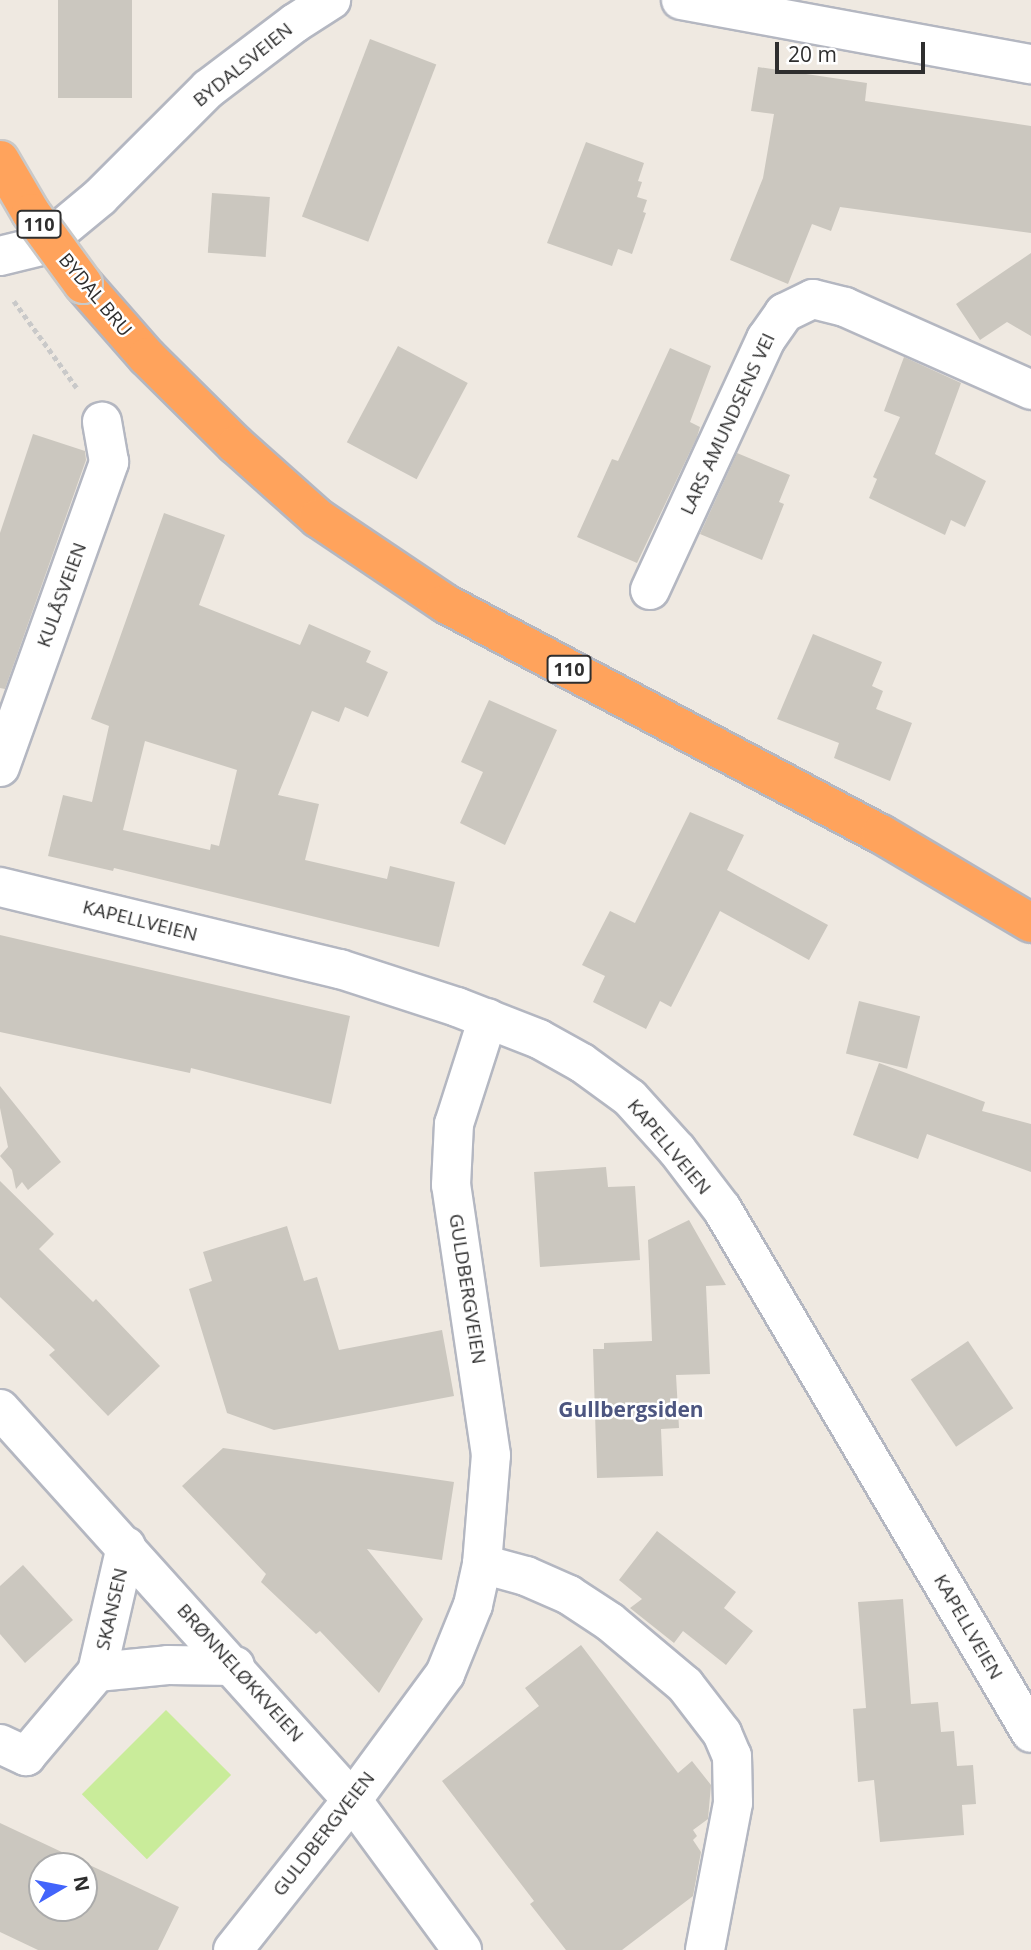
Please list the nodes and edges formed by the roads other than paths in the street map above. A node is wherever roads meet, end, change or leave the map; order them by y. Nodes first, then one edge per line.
1 (331, 0) edge
2 (681, 0) edge
3 (724, 4) edge
4 (1031, 64) edge
5 (0, 160) edge
6 (4, 274) edge
7 (1031, 390) edge
8 (102, 422) road end
9 (650, 590) dead end
10 (0, 767) edge
11 (0, 887) edge
12 (1031, 923) edge
13 (488, 1018) junction
14 (0, 1409) edge
15 (126, 1546) junction
16 (482, 1564) junction
17 (235, 1666) junction
18 (97, 1672) junction
19 (1031, 1733) edge
20 (0, 1744) edge
21 (352, 1800) junction
22 (233, 1950) edge
23 (462, 1950) edge
24 (705, 1950) edge

1 - 6 street, BYDALSVEIEN
2 - 3 street
3 - 4 street
5 - 12 highway, BYDAL BRU / 110, bridge
7 - 9 street, LARS AMUNDSENS VEI
8 - 10 street, KULÅSVEIEN
11 - 13 street, KAPELLVEIEN
13 - 16 street, GULDBERGVEIEN
13 - 19 street, KAPELLVEIEN
14 - 15 street, BRØNNELØKKVEIEN
15 - 17 street, BRØNNELØKKVEIEN
15 - 18 street, SKANSEN
16 - 21 street, GULDBERGVEIEN
16 - 24 street
17 - 18 street, SKANSEN
17 - 21 street, BRØNNELØKKVEIEN
18 - 20 street, SKANSEN
21 - 22 street, GULDBERGVEIEN
21 - 23 street, BRØNNELØKKVEIEN

